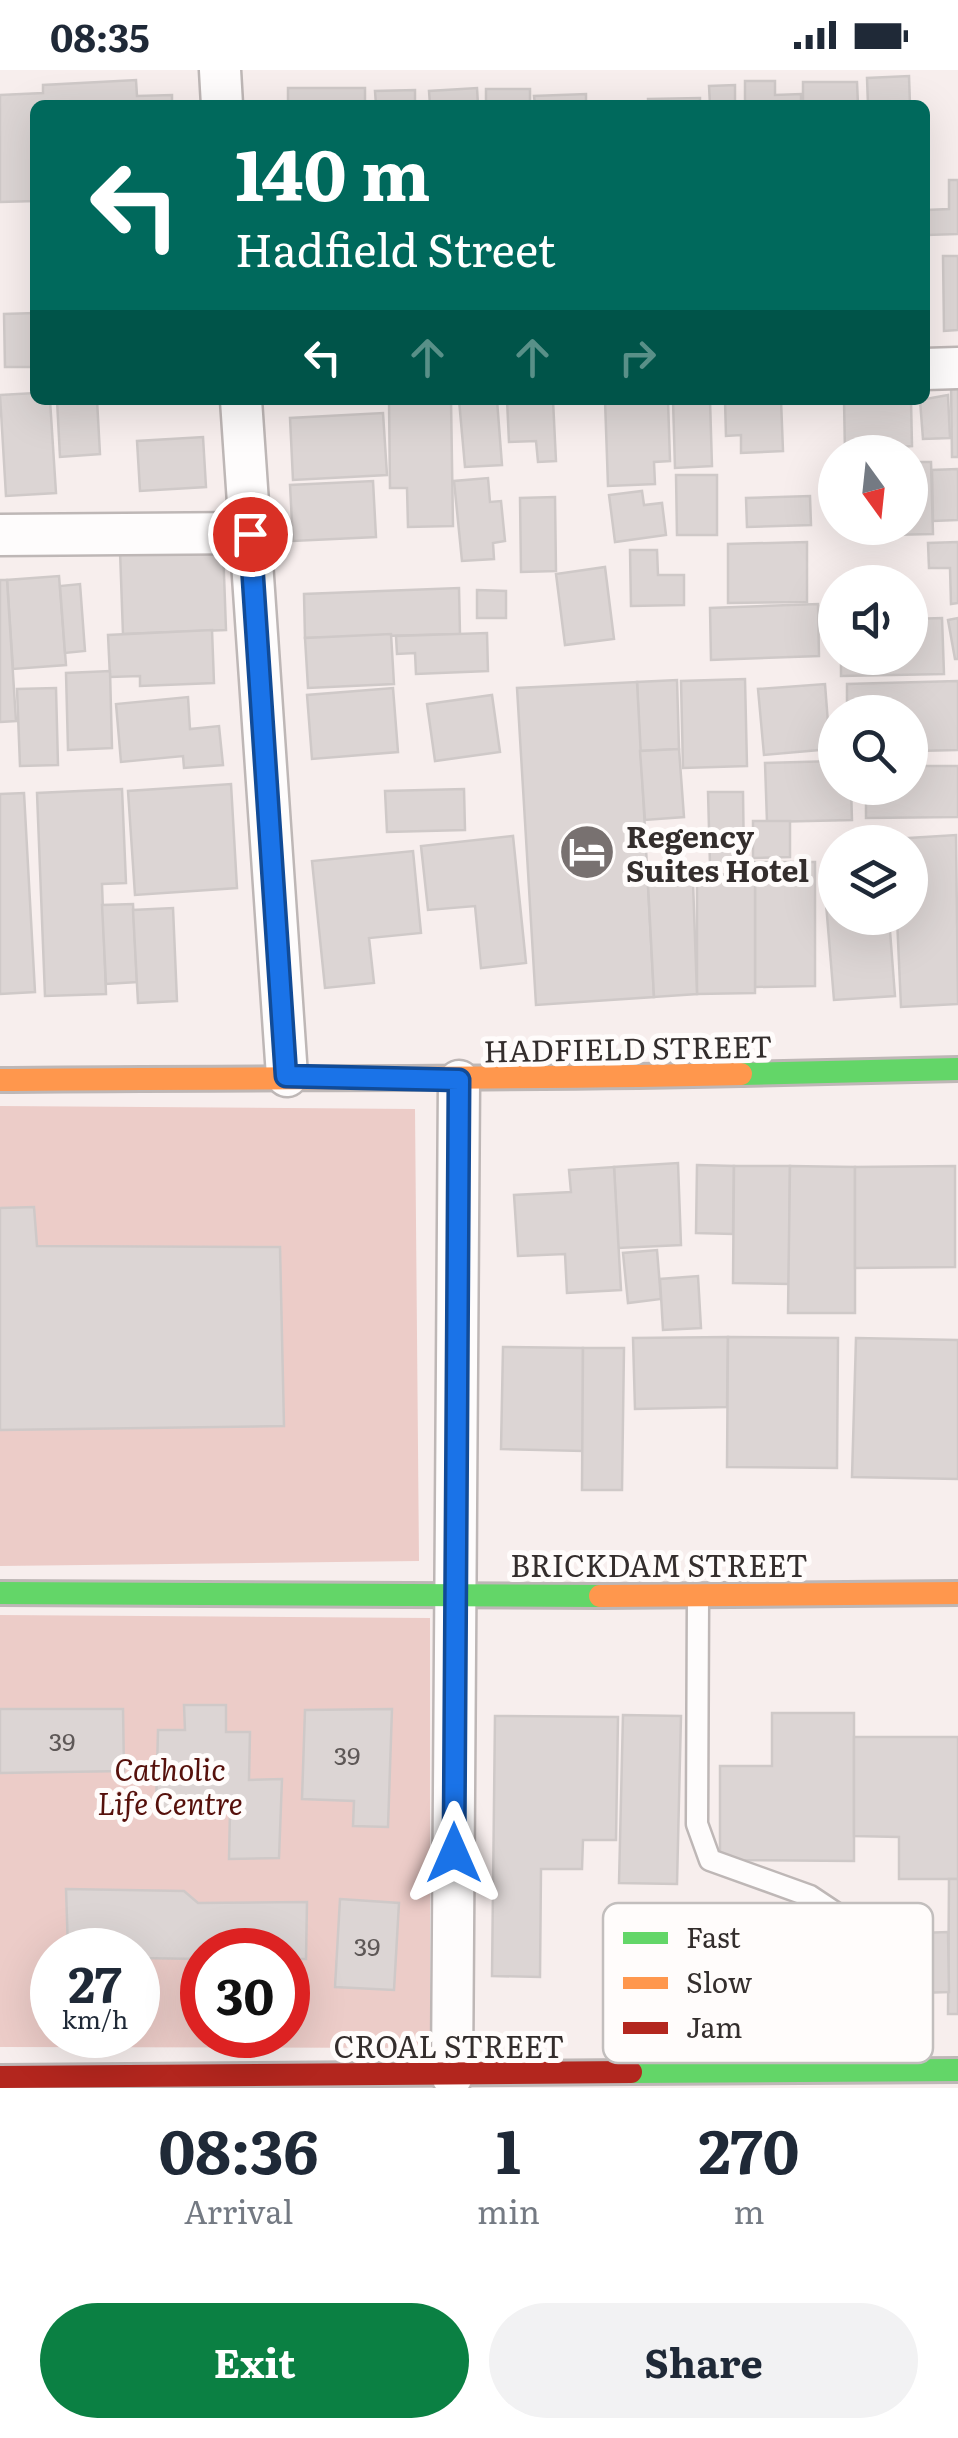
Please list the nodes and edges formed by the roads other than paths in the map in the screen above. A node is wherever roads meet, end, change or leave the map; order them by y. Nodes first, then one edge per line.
1 (220, 70) edge
2 (222, 100) edge
3 (958, 368) edge
4 (930, 369) edge
5 (241, 405) edge
6 (250, 534) junction
7 (0, 535) edge
8 (958, 1069) edge
9 (286, 1076) junction
10 (0, 1080) edge
11 (459, 1080) junction
12 (0, 1592) edge
13 (958, 1592) edge
14 (456, 1593) junction
15 (698, 1596) junction
16 (820, 1903) edge
17 (894, 2063) edge
18 (958, 2070) edge
19 (894, 2071) junction
20 (452, 2076) junction
21 (0, 2077) edge
22 (863, 2080) edge

1 - 2 street
3 - 4 street
5 - 6 street
6 - 7 street
6 - 9 street
8 - 11 main road, HADFIELD STREET
9 - 10 main road, HADFIELD STREET
9 - 11 main road, HADFIELD STREET
11 - 14 street
12 - 14 main road, BRICKDAM STREET
13 - 15 main road, BRICKDAM STREET
14 - 15 main road, BRICKDAM STREET
14 - 20 street
15 - 16 lane
17 - 19 lane
18 - 19 main road, CROAL STREET
19 - 22 main road, CROAL STREET
20 - 21 main road, CROAL STREET
20 - 22 main road, CROAL STREET

